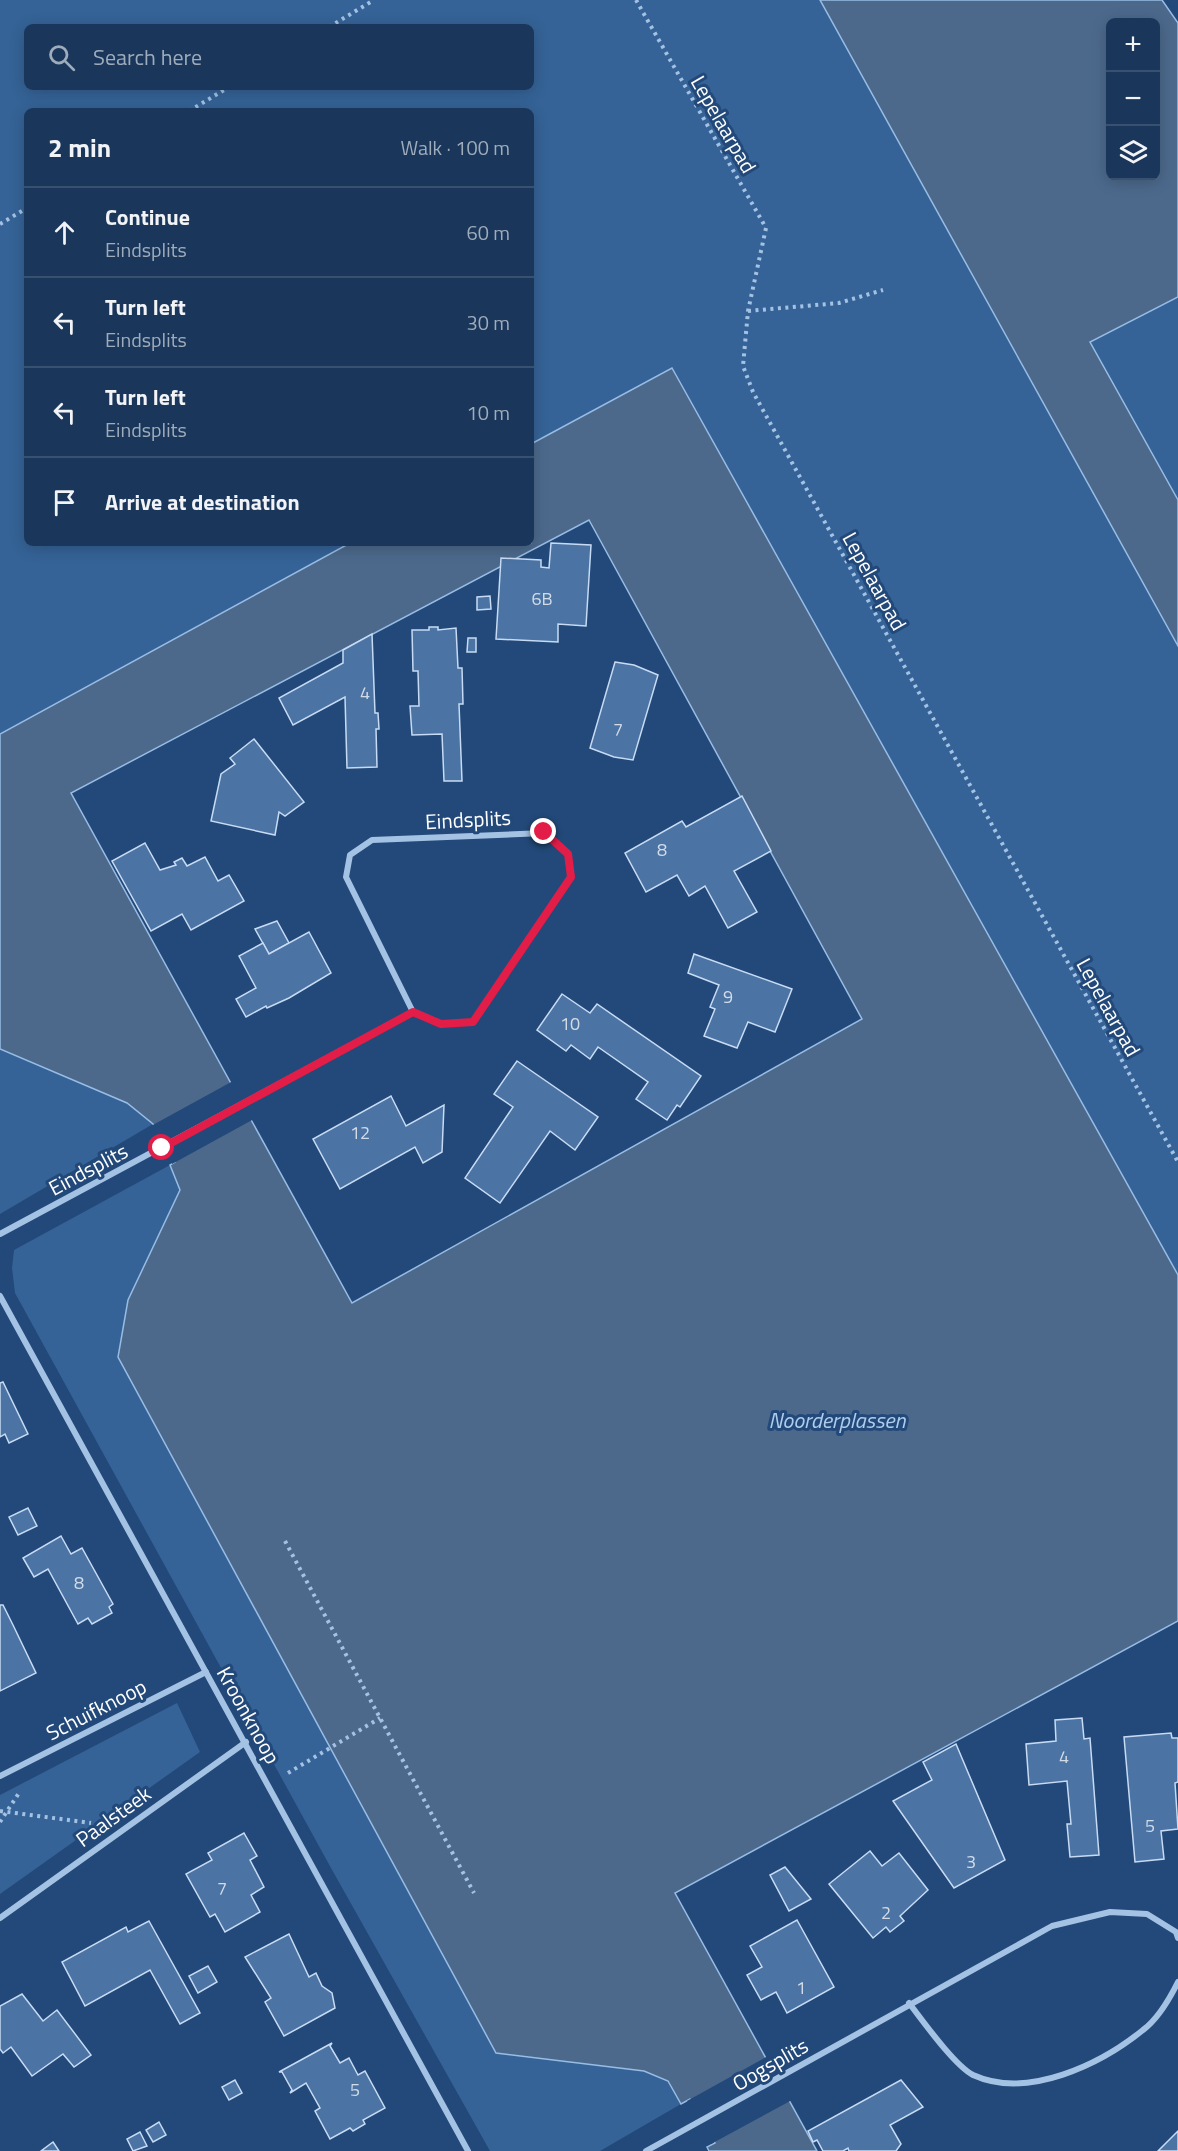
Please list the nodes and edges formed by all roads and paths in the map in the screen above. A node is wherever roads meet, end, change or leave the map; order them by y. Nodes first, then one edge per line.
1 (374, 0) edge
2 (636, 0) edge
3 (334, 24) edge
4 (224, 90) edge
5 (194, 108) edge
6 (24, 210) edge
7 (0, 224) edge
8 (883, 290) dead end
9 (747, 311) junction
10 (413, 1012) junction
11 (1178, 1162) edge
12 (0, 1234) edge
13 (0, 1296) edge
14 (285, 1541) dead end
15 (206, 1672) junction
16 (380, 1718) junction
17 (246, 1742) junction
18 (285, 1775) dead end
19 (0, 1776) edge
20 (0, 1811) edge
21 (125, 1828) junction
22 (474, 1893) dead end
23 (0, 1918) edge
24 (1178, 1938) edge
25 (1178, 1982) edge
26 (909, 2003) junction
27 (468, 2151) edge
28 (646, 2151) edge

1 - 3 path
2 - 9 path, Lepelaarpad
4 - 5 path
6 - 7 path
8 - 9 path
9 - 11 path, Lepelaarpad
10 - 10 street, Eindsplits
10 - 12 street, Eindsplits
13 - 15 street, Kroonknoop
14 - 16 path
15 - 17 street, Kroonknoop
15 - 19 street, Schuifknoop
16 - 18 path
16 - 22 path
17 - 21 street, Paalsteek
17 - 27 street, Kroonknoop
20 - 21 path
21 - 23 street, Paalsteek
24 - 26 street, Oogsplits
25 - 26 street
26 - 28 street, Oogsplits

